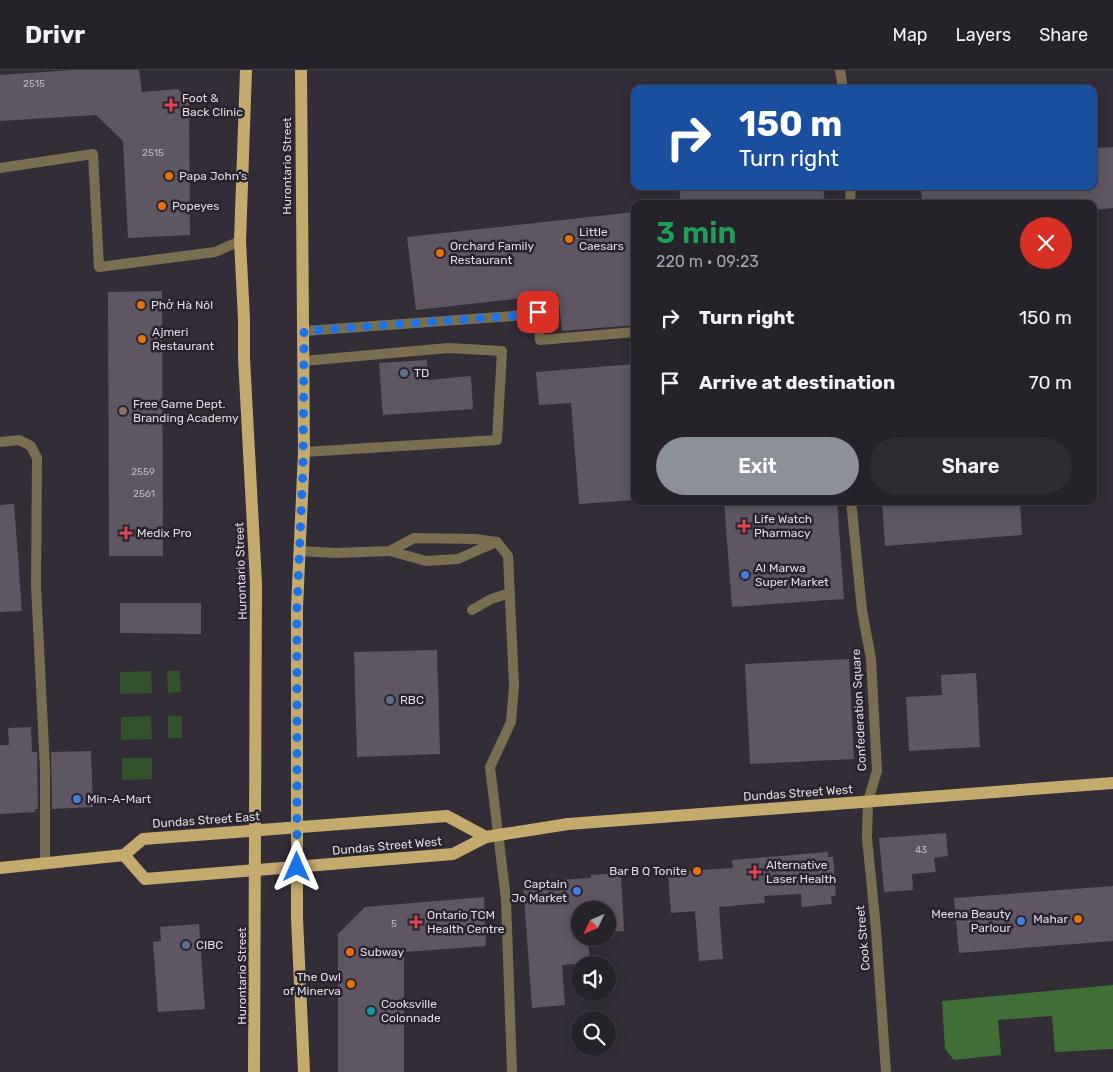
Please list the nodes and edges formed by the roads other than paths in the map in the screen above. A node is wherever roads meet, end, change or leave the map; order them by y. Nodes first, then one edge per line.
1 (246, 70) edge
2 (301, 70) edge
3 (840, 70) edge
4 (842, 85) edge
5 (0, 168) edge
6 (240, 241) junction
7 (304, 331) junction
8 (631, 332) edge
9 (304, 361) junction
10 (0, 442) edge
11 (304, 452) junction
12 (851, 505) edge
13 (497, 542) junction
14 (299, 551) junction
15 (390, 551) junction
16 (510, 594) junction
17 (472, 610) dead end
18 (1113, 783) edge
19 (868, 801) junction
20 (297, 827) junction
21 (255, 830) junction
22 (500, 836) junction
23 (486, 837) junction
24 (124, 856) junction
25 (45, 863) junction
26 (297, 867) junction
27 (0, 868) edge
28 (256, 870) junction
29 (254, 1072) edge
30 (304, 1072) edge
31 (512, 1072) edge
32 (886, 1072) edge

1 - 6 main road, Hurontario Street
2 - 7 main road, Hurontario Street
3 - 4 street
5 - 6 street
6 - 21 main road, Hurontario Street
7 - 8 street
7 - 9 main road, Hurontario Street
9 - 11 main road, Hurontario Street
9 - 11 street
10 - 25 street
11 - 14 main road, Hurontario Street
12 - 19 street, Confederation Square
13 - 15 street
13 - 15 street
13 - 16 street
14 - 15 street
14 - 20 main road, Hurontario Street
16 - 17 street
16 - 22 street
18 - 19 main road, Dundas Street West
19 - 22 main road, Dundas Street West
19 - 32 street, Cook Street
20 - 21 main road, Dundas Street East
20 - 23 main road, Dundas Street West
20 - 26 main road, Hurontario Street
21 - 24 main road, Dundas Street East
21 - 28 main road, Hurontario Street
22 - 23 main road, Dundas Street West
22 - 31 street
23 - 26 main road, Dundas Street West
24 - 25 main road
24 - 28 main road
25 - 27 main road
26 - 28 main road, Dundas Street West
26 - 30 main road, Hurontario Street
28 - 29 main road, Hurontario Street

